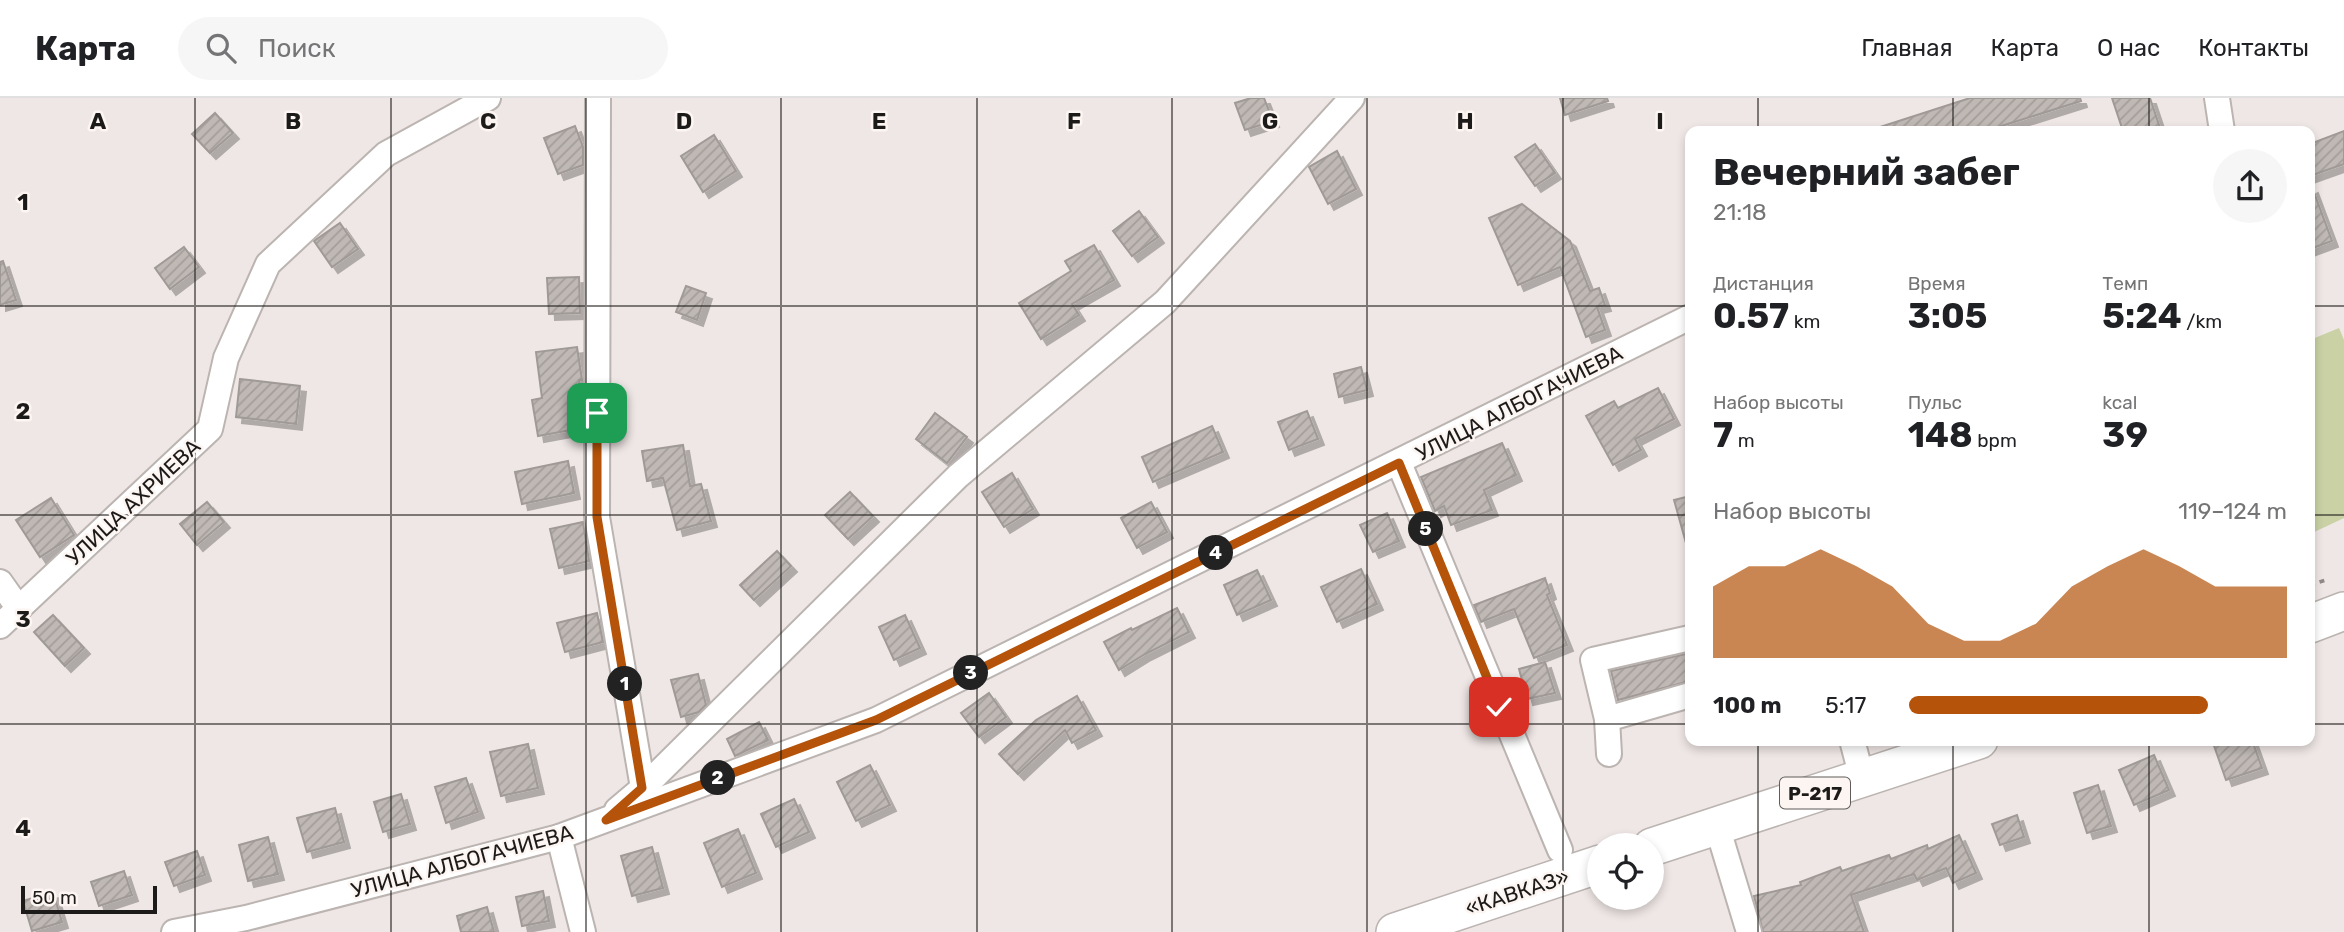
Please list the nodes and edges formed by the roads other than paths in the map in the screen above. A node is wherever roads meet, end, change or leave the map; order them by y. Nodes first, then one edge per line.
1 (488, 98) edge
2 (598, 98) edge
3 (1352, 98) edge
4 (2217, 98) edge
5 (2221, 126) edge
6 (1685, 320) edge
7 (1399, 463) junction
8 (0, 582) edge
9 (19, 609) junction
10 (2344, 611) edge
11 (2315, 622) edge
12 (0, 626) edge
13 (1685, 639) edge
14 (1685, 696) edge
15 (1607, 719) junction
16 (1854, 746) edge
17 (1961, 746) edge
18 (1609, 754) dead end
19 (1862, 778) junction
20 (642, 788) junction
21 (606, 820) junction
22 (1717, 826) junction
23 (559, 837) junction
24 (1664, 843) edge
25 (1560, 850) dead end
26 (1587, 868) edge
27 (174, 932) edge
28 (583, 932) edge
29 (1395, 932) edge
30 (1749, 932) edge

1 - 9 street, УЛИЦА АХРИЕВА
2 - 20 street
3 - 20 street
4 - 5 street
6 - 7 street, УЛИЦА АЛБОГАЧИЕВА
7 - 21 street, УЛИЦА АЛБОГАЧИЕВА
7 - 25 street
8 - 9 street
9 - 12 street, УЛИЦА АХРИЕВА
10 - 11 highway
13 - 15 street
14 - 15 street
15 - 18 street
16 - 19 street
17 - 19 highway, Р-217
19 - 22 highway, Р-217
20 - 21 street
21 - 23 street, УЛИЦА АЛБОГАЧИЕВА
22 - 24 highway, Р-217
22 - 30 street
23 - 27 street, УЛИЦА АЛБОГАЧИЕВА
23 - 28 street
26 - 29 highway, «КАВКАЗ»

